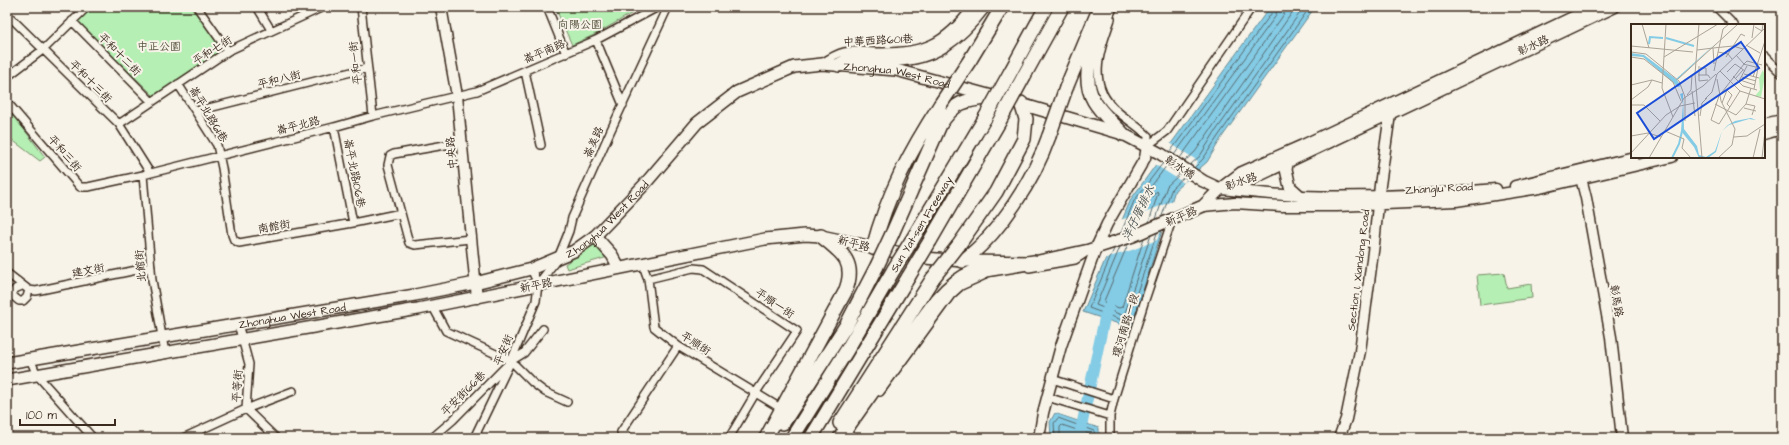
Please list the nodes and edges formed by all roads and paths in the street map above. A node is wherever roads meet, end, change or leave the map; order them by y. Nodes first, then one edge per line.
1 (87, 7) edge
2 (197, 7) edge
3 (257, 7) edge
4 (323, 7) edge
5 (361, 7) edge
6 (441, 7) edge
7 (548, 7) edge
8 (658, 7) edge
9 (668, 7) edge
10 (972, 7) edge
11 (983, 7) edge
12 (1002, 7) edge
13 (1046, 7) edge
14 (1062, 7) edge
15 (1100, 7) edge
16 (1110, 7) edge
17 (1116, 7) edge
18 (1252, 7) edge
19 (1614, 7) edge
20 (1716, 7) edge
21 (314, 9) edge
22 (1600, 9) edge
23 (7, 14) edge
24 (72, 21) junction
25 (1733, 24) edge
26 (271, 30) junction
27 (596, 40) junction
28 (44, 49) junction
29 (228, 51) junction
30 (566, 54) junction
31 (1765, 57) edge
32 (822, 64) junction
33 (839, 65) junction
34 (367, 68) junction
35 (525, 71) junction
36 (1782, 74) edge
37 (7, 78) edge
38 (178, 84) junction
39 (457, 96) junction
40 (994, 97) junction
41 (7, 102) edge
42 (152, 102) junction
43 (1021, 103) junction
44 (623, 105) junction
45 (1391, 108) junction
46 (197, 112) junction
47 (373, 116) junction
48 (1782, 120) edge
49 (118, 124) junction
50 (1765, 124) edge
51 (334, 128) junction
52 (1782, 129) edge
53 (1123, 134) junction
54 (1765, 134) edge
55 (462, 142) junction
56 (541, 145) dead end
57 (1147, 146) junction
58 (1160, 154) joint
59 (220, 156) junction
60 (1631, 158) edge
61 (1667, 158) edge
62 (1288, 160) junction
63 (147, 174) junction
64 (1577, 175) junction
65 (1220, 189) junction
66 (1300, 196) junction
67 (1379, 200) junction
68 (1203, 206) junction
69 (401, 213) junction
70 (1172, 220) junction
71 (353, 224) junction
72 (595, 236) junction
73 (821, 236) junction
74 (470, 239) junction
75 (873, 248) junction
76 (1092, 249) junction
77 (558, 258) junction
78 (963, 261) junction
79 (1034, 262) junction
80 (151, 267) junction
81 (619, 268) junction
82 (531, 269) junction
83 (645, 271) dead end
84 (7, 273) edge
85 (648, 279) junction
86 (474, 283) junction
87 (538, 284) junction
88 (22, 286) junction
89 (29, 290) junction
90 (477, 298) junction
91 (433, 306) junction
92 (238, 324) junction
93 (543, 329) dead end
94 (162, 337) junction
95 (242, 340) junction
96 (678, 346) junction
97 (164, 353) junction
98 (30, 359) junction
99 (511, 361) junction
100 (7, 363) edge
101 (37, 375) junction
102 (1052, 379) junction
103 (7, 380) edge
104 (293, 391) dead end
105 (755, 394) junction
106 (1047, 397) junction
107 (1114, 399) junction
108 (567, 402) dead end
109 (777, 406) dead end
110 (246, 409) junction
111 (773, 413) dead end
112 (1110, 416) junction
113 (93, 438) edge
114 (183, 438) edge
115 (276, 438) edge
116 (432, 438) edge
117 (474, 438) edge
118 (630, 438) edge
119 (729, 438) edge
120 (760, 438) edge
121 (766, 438) edge
122 (773, 438) edge
123 (792, 438) edge
124 (811, 438) edge
125 (831, 438) edge
126 (840, 438) edge
127 (845, 438) edge
128 (1039, 438) edge
129 (1110, 438) edge
130 (1338, 438) edge
131 (1622, 438) edge

1 - 24 street
2 - 29 street
3 - 26 street
4 - 21 street, 平和七街
5 - 34 street, 平和一街
6 - 39 main road, 中央路
7 - 30 street
8 - 27 street, 崙平南路
9 - 44 street, 崙美路
10 - 32 street, 中華西路601巷
11 - 33 highway
12 - 75 highway, bridge
13 - 123 highway, Sun Yat-sen Freeway, bridge
14 - 124 highway, Sun Yat-sen Freeway, bridge
15 - 78 highway, bridge
16 - 53 highway
17 - 57 street
18 - 57 street
19 - 22 main road, 彰水路
20 - 25 street
21 - 26 street, 平和七街
22 - 45 main road, 彰水路
23 - 28 street, 平和十三街
24 - 28 street
24 - 42 street, 平和十二街
26 - 29 street, 平和七街
27 - 30 street, 崙平南路
27 - 44 street
28 - 37 street
28 - 49 street, 平和十三街
29 - 38 street, 平和七街
30 - 35 street, 崙平南路
31 - 36 street
32 - 33 main road, Zhonghua West Road
32 - 72 main road, Zhonghua West Road
33 - 40 main road, Zhonghua West Road
34 - 46 street, 平和八街
34 - 47 street, 平和一街
35 - 39 street, 崙平南路
35 - 56 street
38 - 42 street, 平和七街
38 - 46 street, 崙平北路61巷
39 - 47 street, 崙平北路
39 - 55 main road, 中央路
40 - 43 main road, Zhonghua West Road
40 - 122 highway, bridge
41 - 63 street, 平和三街
42 - 49 street, 平和七街
43 - 53 main road, Zhonghua West Road
43 - 125 highway, bridge
44 - 77 street, 崙美路
45 - 62 main road, 彰水路
45 - 65 main road, 彰水路
45 - 67 main road, Section 1, Xiandong Road
46 - 59 street, 崙平北路61巷
47 - 51 street, 崙平北路
48 - 50 main road
49 - 63 street, 平和十三街
51 - 59 street, 崙平北路
51 - 71 street, 崙平北路106巷
52 - 54 main road
53 - 57 main road, Zhonghua West Road
55 - 69 street
55 - 74 main road, 中央路
57 - 58 main road, Zhonghua West Road
57 - 76 main road
58 - 65 main road, 彰水橋
59 - 63 street, 崙平北路
59 - 71 street, 南館街
60 - 64 main road, Zhanglu Road
61 - 64 main road, Zhanglu Road
62 - 65 main road, 彰水路
62 - 66 main road
63 - 80 street, 北館街
64 - 67 main road, Zhanglu Road
64 - 131 main road, 彰馬路
65 - 66 main road, Zhanglu Road
65 - 68 main road, 新平路
66 - 67 main road, Zhanglu Road
67 - 68 main road, Zhanglu Road
67 - 130 main road, Section 1, Xiandong Road
68 - 70 main road, 新平路
69 - 71 street, 南館街
69 - 74 street
70 - 76 main road, 新平路
70 - 107 street, 環河南路一段
72 - 77 main road, Zhonghua West Road
72 - 81 main road
73 - 75 main road, 新平路
73 - 81 main road, 新平路
73 - 121 highway
74 - 86 main road, 中央路
75 - 78 main road, 新平路
76 - 79 main road, 新平路
76 - 102 main road
76 - 127 street
77 - 82 main road, Zhonghua West Road
77 - 87 street, 崙美路
78 - 79 main road, 新平路
79 - 126 highway
80 - 89 street, 建文街
80 - 94 street, 北館街
81 - 87 main road, 新平路
82 - 86 main road, Zhonghua West Road
82 - 87 street
83 - 85 street, 平順街
84 - 88 street
85 - 96 street, 平順街
85 - 105 street, 平順一街
86 - 90 main road, 中央路
86 - 92 main road, Zhonghua West Road
87 - 90 main road, 新平路
87 - 99 street, 平安街
88 - 89 street
88 - 89 street
90 - 91 main road, Zhonghua West Road
91 - 95 main road, Zhonghua West Road
91 - 99 street
92 - 94 main road, Zhonghua West Road
92 - 95 street, 平等街
93 - 99 street, 平安街66巷
94 - 97 street, 北館街
94 - 98 main road, Zhonghua West Road
95 - 97 main road, Zhonghua West Road
95 - 110 street, 平等街
96 - 105 street, 平順街
96 - 118 street
97 - 101 main road, Zhonghua West Road
98 - 100 main road, Zhonghua West Road
98 - 101 street
99 - 108 street
99 - 116 street, 平安街66巷
99 - 117 street, 平安街
101 - 103 main road, Zhonghua West Road
101 - 113 street
102 - 106 main road
102 - 107 street
104 - 110 street
105 - 109 street, 平順街
105 - 119 street, 平順一街
106 - 112 street
106 - 128 main road
107 - 112 street, 環河南路一段
110 - 114 street
110 - 115 street, 平等街
111 - 120 street
112 - 129 street, 環河南路一段

